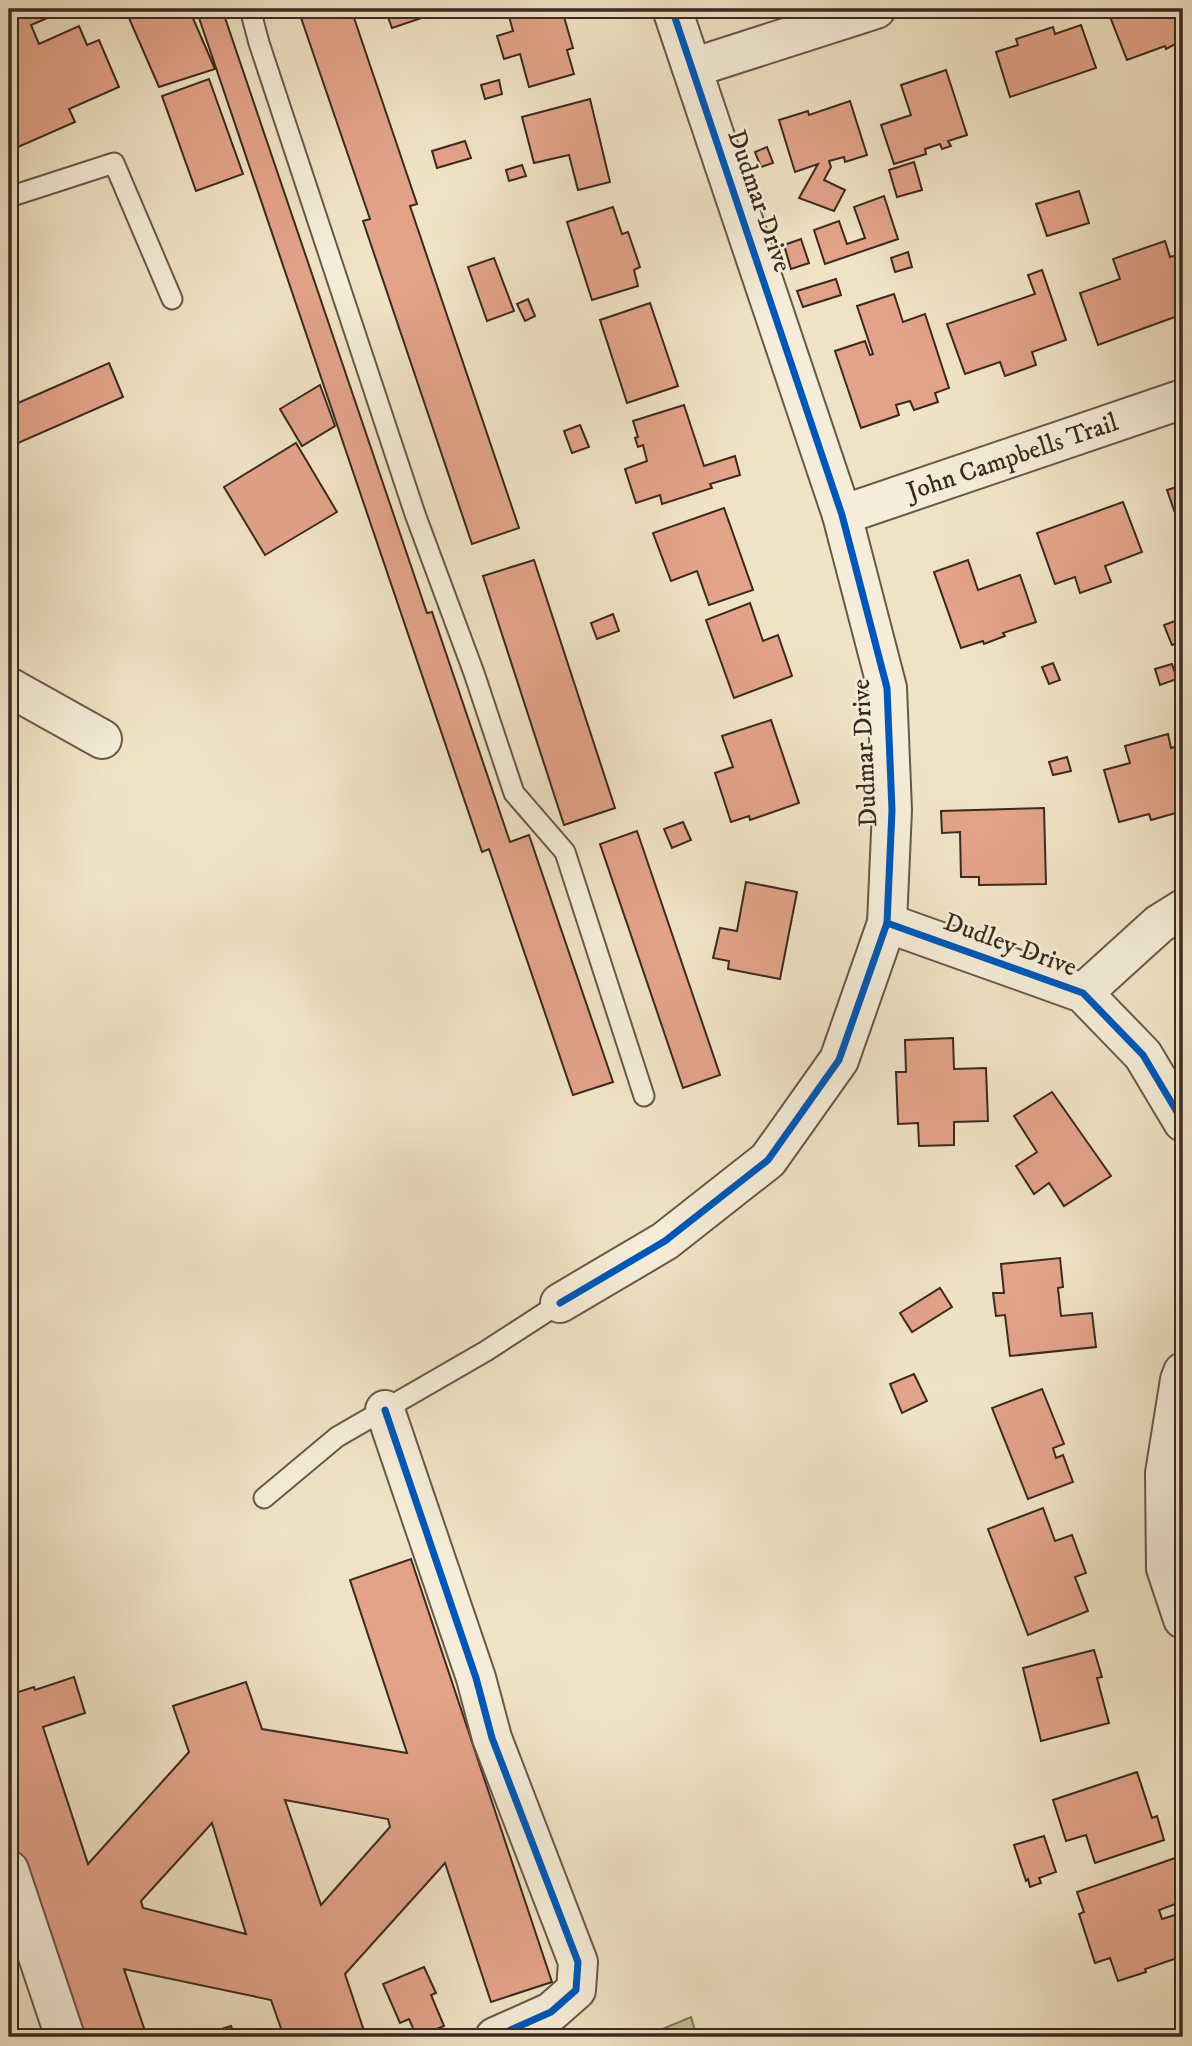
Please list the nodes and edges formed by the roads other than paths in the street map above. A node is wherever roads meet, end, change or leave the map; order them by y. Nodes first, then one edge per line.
1 (250, 9) edge
2 (672, 9) edge
3 (876, 9) edge
4 (692, 68) junction
5 (9, 197) edge
6 (172, 299) dead end
7 (1183, 399) edge
8 (842, 515) junction
9 (9, 687) edge
10 (102, 739) dead end
11 (1183, 909) edge
12 (887, 923) junction
13 (1083, 993) junction
14 (644, 1096) dead end
15 (1183, 1122) edge
16 (559, 1303) joint
17 (1183, 1372) edge
18 (385, 1410) junction
19 (264, 1498) dead end
20 (1183, 1619) edge
21 (9, 1870) edge
22 (65, 2037) edge
23 (495, 2037) edge

1 - 14 lane
2 - 4 street, Dudmar Drive
3 - 4 street
4 - 8 street, Dudmar Drive
5 - 6 lane
7 - 8 street, John Campbells Trail
8 - 12 street, Dudmar Drive
9 - 10 street
11 - 13 street
12 - 13 street, Dudley Drive
12 - 16 street, Dudmar Drive
13 - 15 street, Dudley Drive
16 - 18 lane
17 - 20 street
18 - 19 lane
18 - 23 street
21 - 22 street

